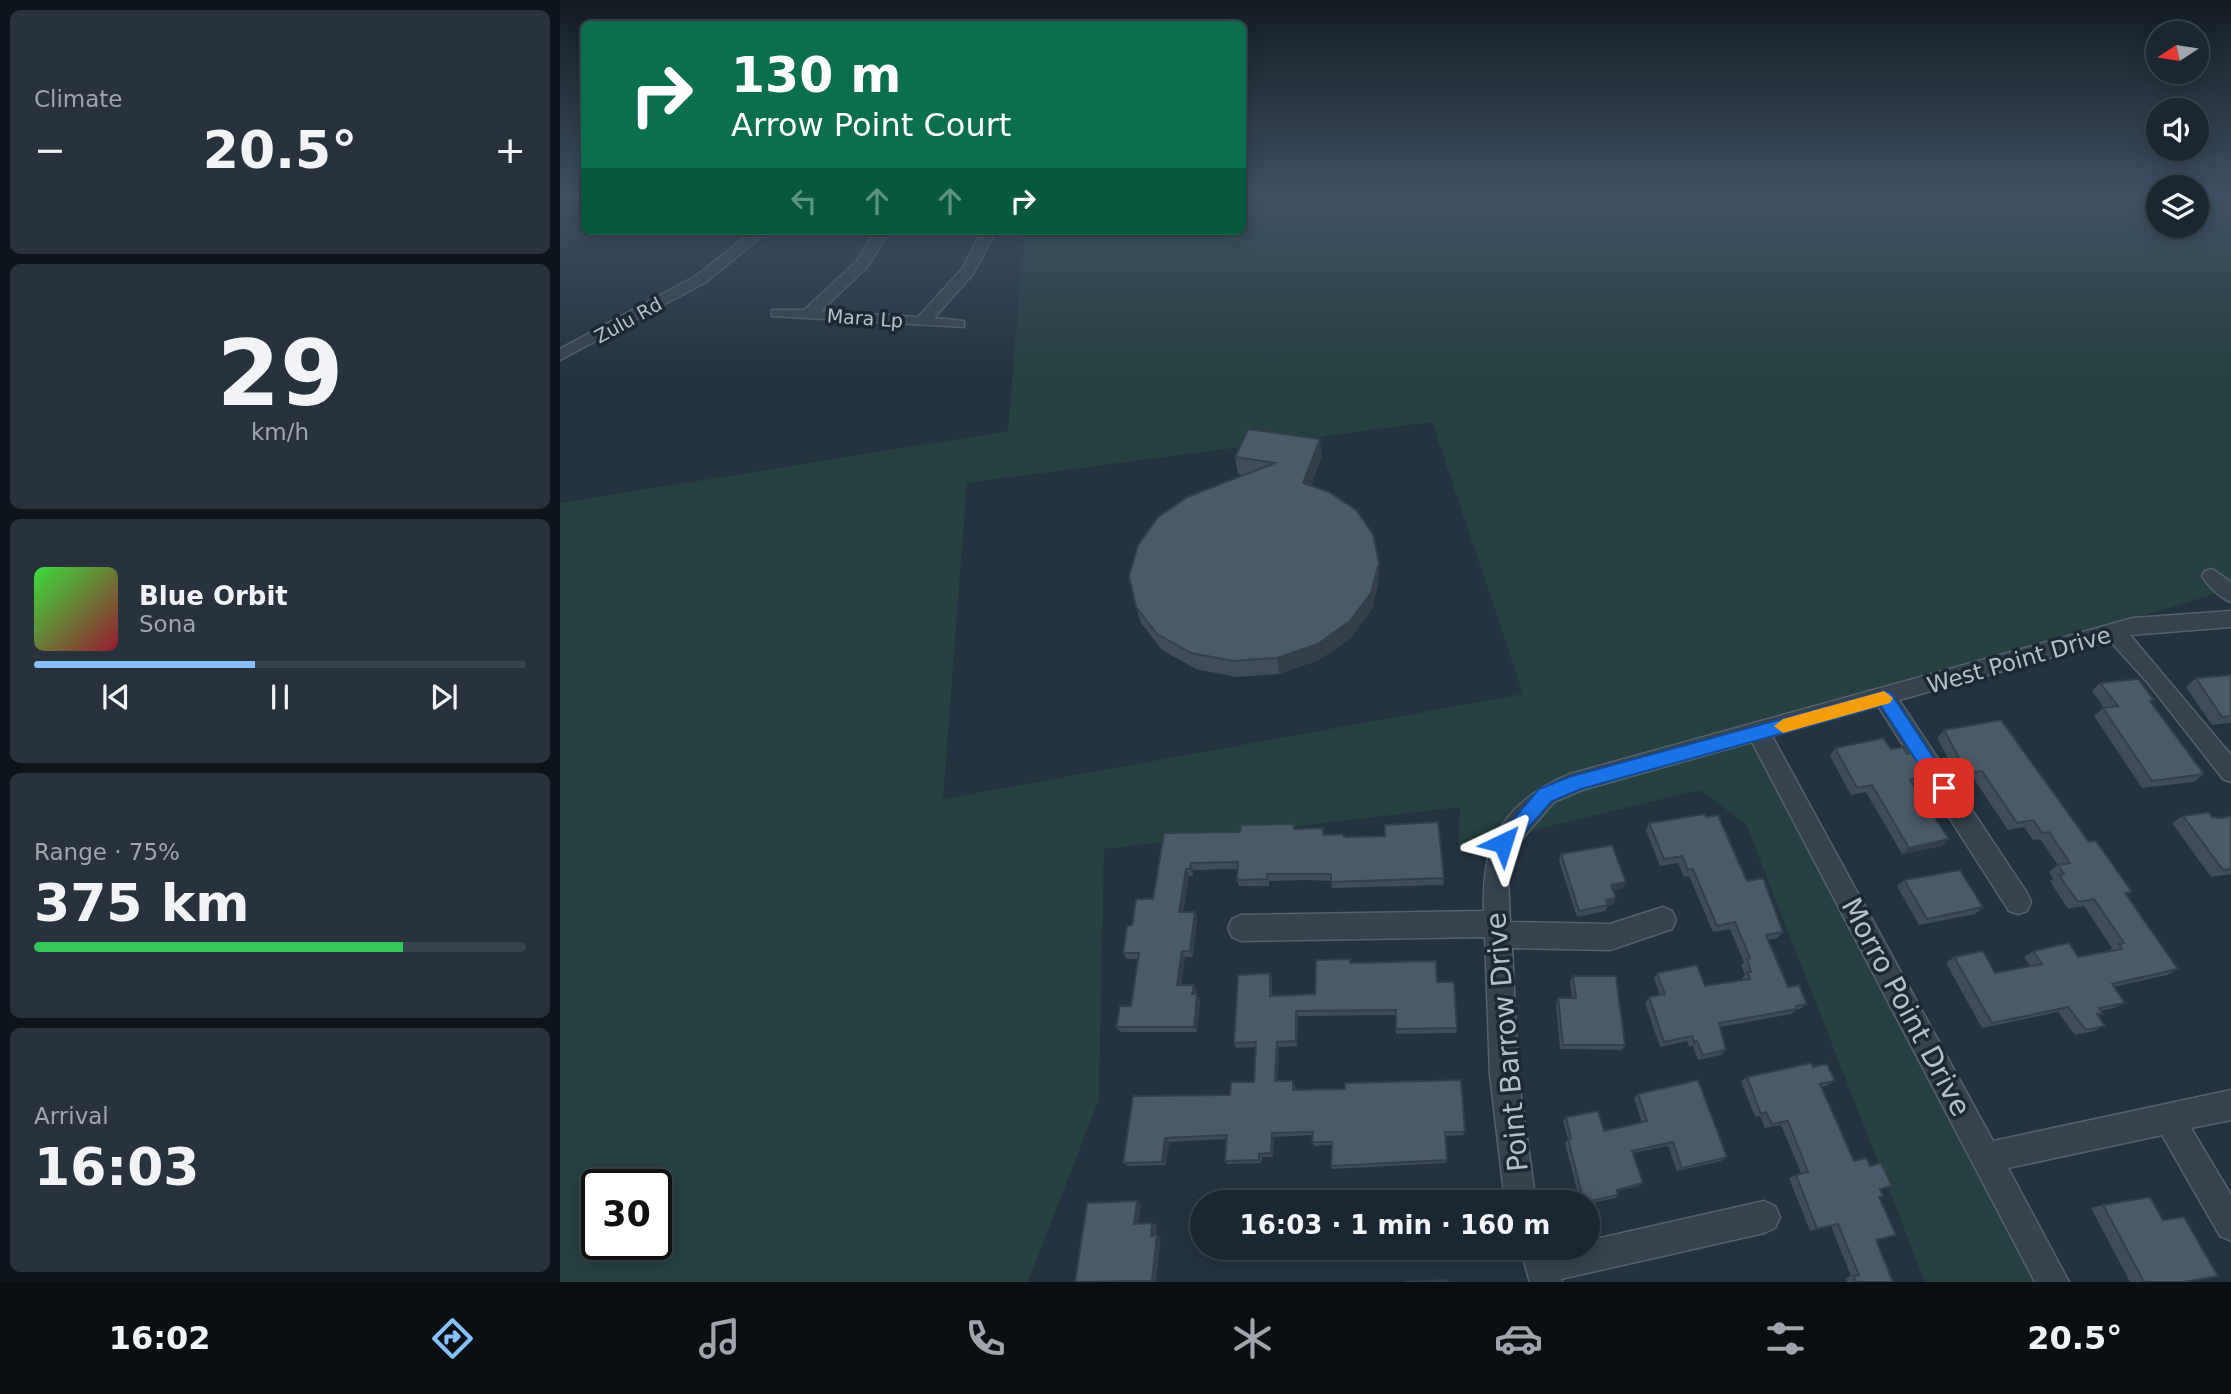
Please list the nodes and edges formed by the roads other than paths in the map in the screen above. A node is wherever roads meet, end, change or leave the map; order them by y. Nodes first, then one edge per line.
1 (730, 256) edge
2 (867, 256) edge
3 (976, 256) edge
4 (777, 313) dead end
5 (809, 314) junction
6 (922, 321) junction
7 (959, 324) dead end
8 (560, 355) edge
9 (2212, 576) dead end
10 (2231, 594) edge
11 (2231, 619) edge
12 (2117, 634) junction
13 (1885, 698) junction
14 (1759, 733) junction
15 (2231, 772) edge
16 (1504, 841) joint
17 (2018, 902) dead end
18 (1663, 920) dead end
19 (1241, 928) dead end
20 (1496, 929) junction
21 (2231, 1105) edge
22 (2170, 1120) junction
23 (1987, 1157) junction
24 (1519, 1190) edge
25 (1764, 1217) dead end
26 (2231, 1225) edge
27 (1541, 1265) edge
28 (2053, 1282) edge

1 - 8 street, Zulu Rd
2 - 5 street
3 - 6 street, Mara Lp
4 - 5 street, Mara Lp
5 - 6 street, Mara Lp
6 - 7 street, Mara Lp
9 - 10 street
11 - 12 street, West Point Drive
12 - 13 street, West Point Drive
12 - 15 street
13 - 14 street, West Point Drive
13 - 17 street
14 - 16 street, West Point Drive
14 - 23 street, Morro Point Drive
16 - 20 street, Point Barrow Drive
18 - 20 street
19 - 20 street
20 - 24 street, Point Barrow Drive
21 - 22 street
22 - 23 street
22 - 26 street
23 - 28 street, Morro Point Drive
25 - 27 street

